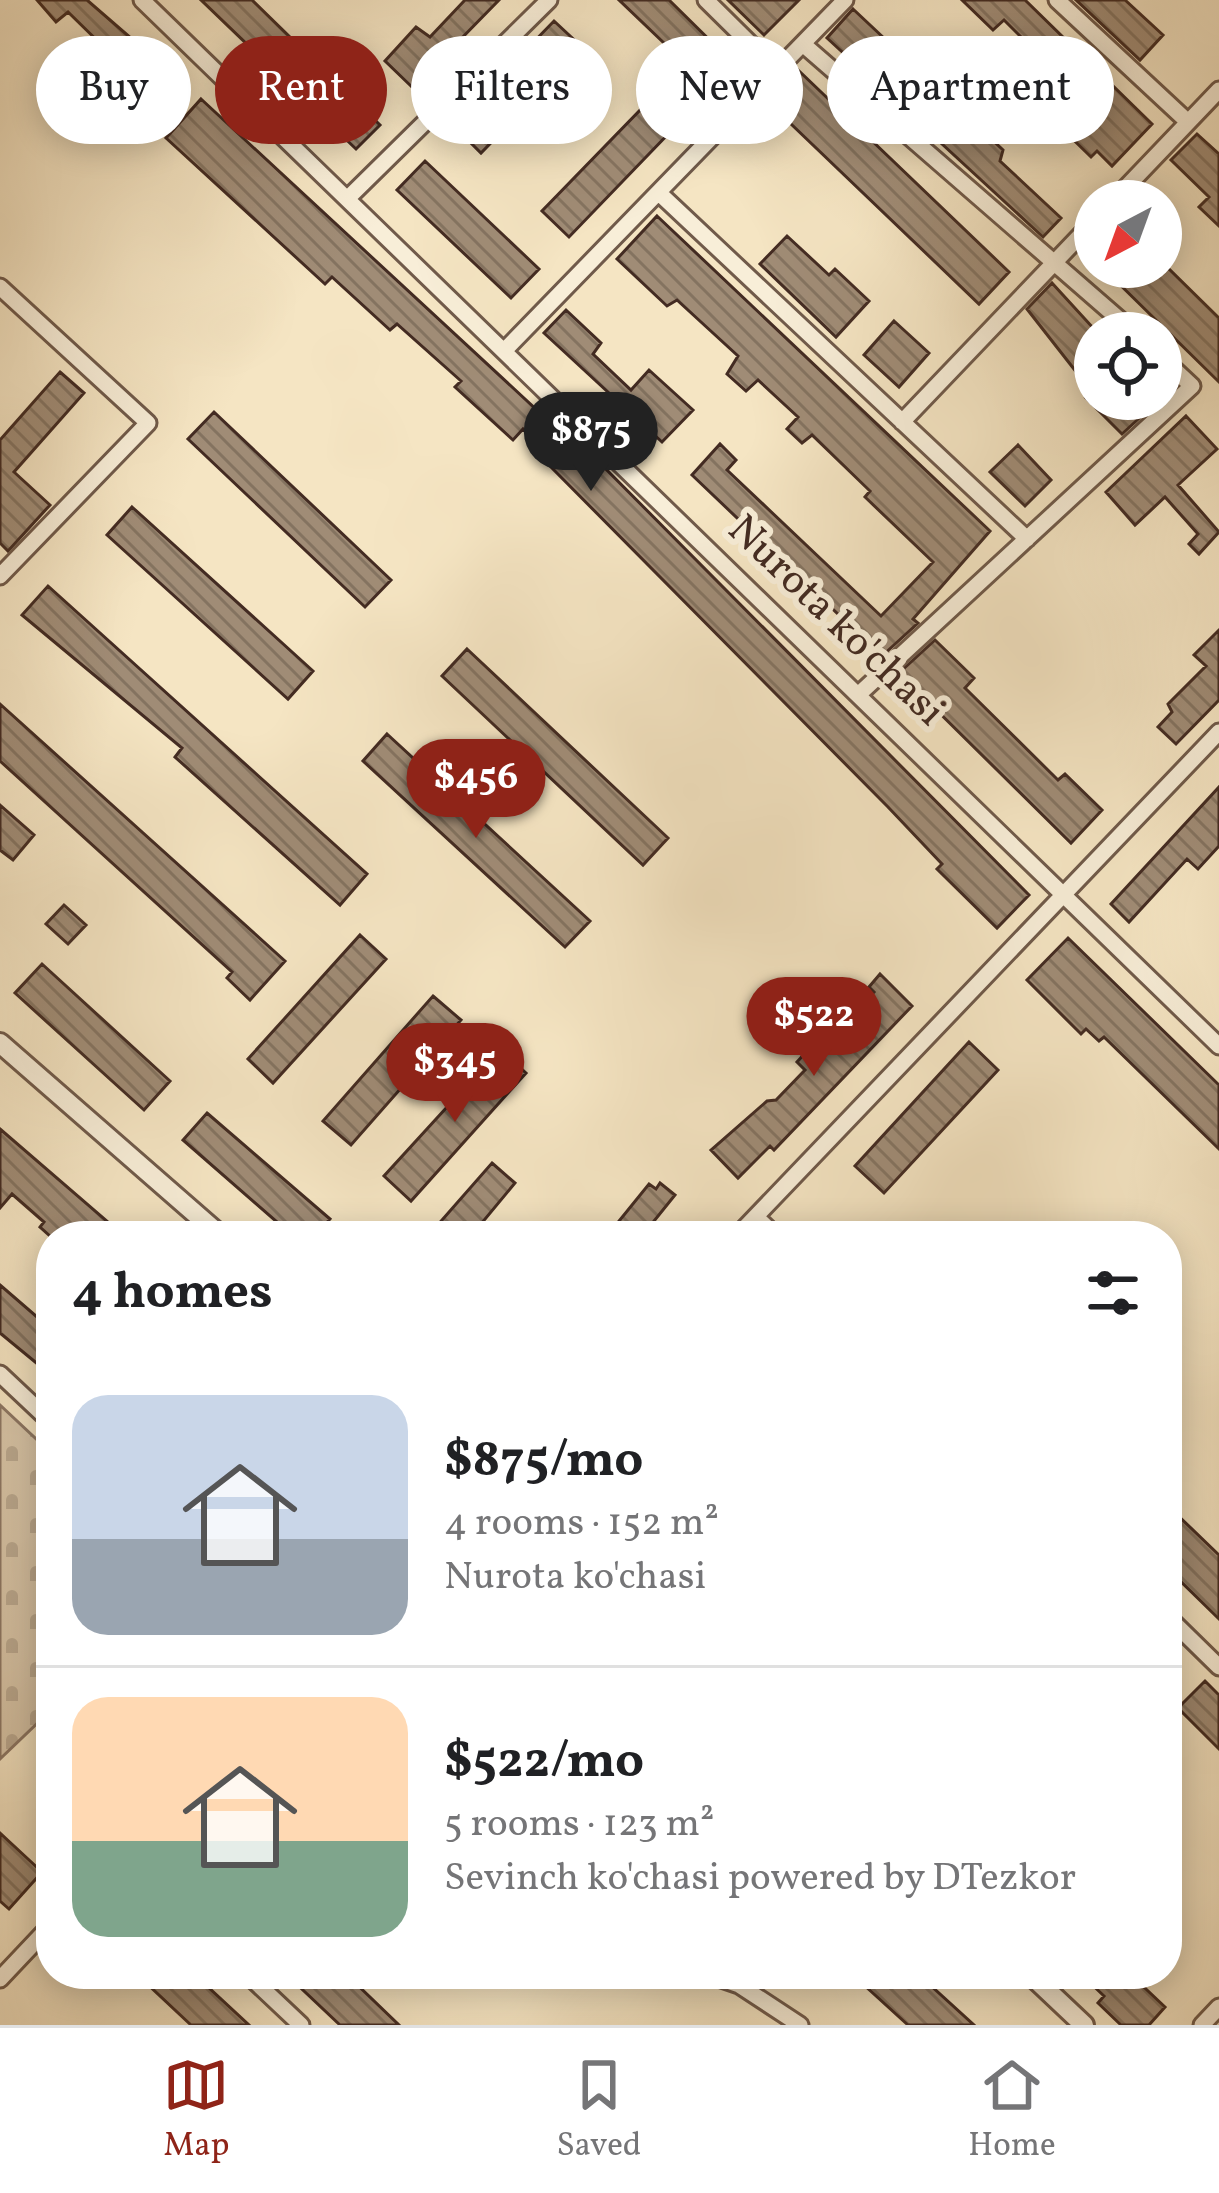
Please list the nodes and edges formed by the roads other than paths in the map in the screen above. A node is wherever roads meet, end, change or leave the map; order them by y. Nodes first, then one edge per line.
1 (142, 0) edge
2 (549, 0) edge
3 (706, 0) edge
4 (845, 0) edge
5 (1057, 0) edge
6 (743, 36) edge
7 (804, 45) joint
8 (1219, 89) edge
9 (1188, 122) junction
10 (706, 144) edge
11 (1133, 180) edge
12 (658, 193) junction
13 (346, 199) junction
14 (1074, 242) edge
15 (1056, 260) junction
16 (0, 286) edge
17 (1112, 312) edge
18 (503, 352) junction
19 (1155, 420) edge
20 (902, 422) junction
21 (1027, 539) junction
22 (0, 576) edge
23 (858, 695) junction
24 (1219, 732) edge
25 (1065, 897) junction
26 (0, 1043) edge
27 (1219, 1046) edge
28 (756, 1217) junction
29 (204, 1221) edge
30 (752, 1221) edge
31 (760, 1221) edge
32 (0, 1374) edge
33 (36, 1408) edge
34 (1182, 1631) edge
35 (1219, 1667) edge
36 (36, 1941) edge
37 (0, 1979) edge
38 (263, 1989) edge
39 (746, 1989) edge
40 (1046, 1989) edge
41 (1219, 2007) edge
42 (301, 2025) edge
43 (800, 2025) edge
44 (1084, 2025) edge
45 (1202, 2025) edge

1 - 13 street, Nurota ko'chasi
2 - 13 street
3 - 6 street
4 - 7 street
5 - 9 street
7 - 15 street
8 - 9 street
9 - 11 street
10 - 12 street
12 - 18 street
12 - 20 street
13 - 18 street, Nurota ko'chasi
14 - 15 street
15 - 17 street
15 - 20 street
16 - 22 street
18 - 23 street, Nurota ko'chasi
19 - 21 street
20 - 21 street
21 - 23 street
23 - 25 street, Nurota ko'chasi
24 - 25 street
25 - 27 street, Nurota ko'chasi
25 - 28 street
26 - 29 street
28 - 30 street
28 - 31 street
32 - 33 street
34 - 35 street
36 - 37 street
38 - 42 street
39 - 43 street
40 - 44 street
41 - 45 street

